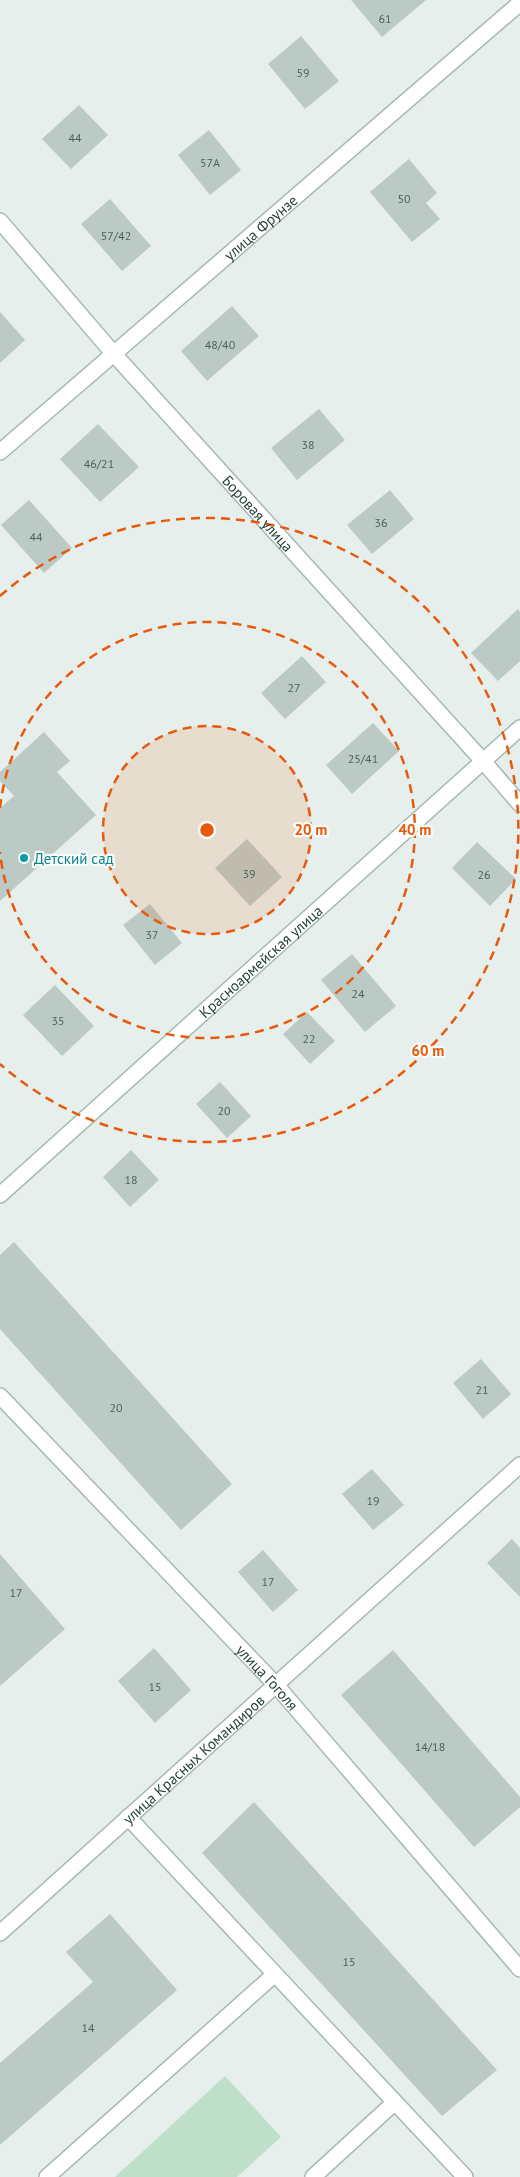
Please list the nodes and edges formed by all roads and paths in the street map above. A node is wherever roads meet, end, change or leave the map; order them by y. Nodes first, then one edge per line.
1 (520, 3) edge
2 (0, 220) edge
3 (113, 354) junction
4 (0, 452) edge
5 (520, 728) edge
6 (483, 761) junction
7 (520, 804) edge
8 (0, 1195) edge
9 (0, 1396) edge
10 (520, 1465) edge
11 (276, 1685) junction
12 (128, 1817) junction
13 (0, 1933) edge
14 (520, 1969) edge
15 (275, 1974) junction
16 (395, 2102) junction
17 (46, 2177) edge
18 (313, 2177) edge
19 (465, 2177) edge

1 - 3 street, улица Фрунзе
2 - 3 street, Боровая улица
3 - 4 street, улица Фрунзе
3 - 6 street, Боровая улица
5 - 6 street, Красноармейская улица
6 - 7 street, Боровая улица
6 - 8 street, Красноармейская улица
9 - 11 street, улица Гоголя
10 - 11 street, улица Красных Командиров
11 - 12 street, улица Красных Командиров
11 - 14 street, улица Гоголя
12 - 13 street, улица Красных Командиров
12 - 15 street
15 - 16 street
15 - 17 street
16 - 18 street
16 - 19 street

